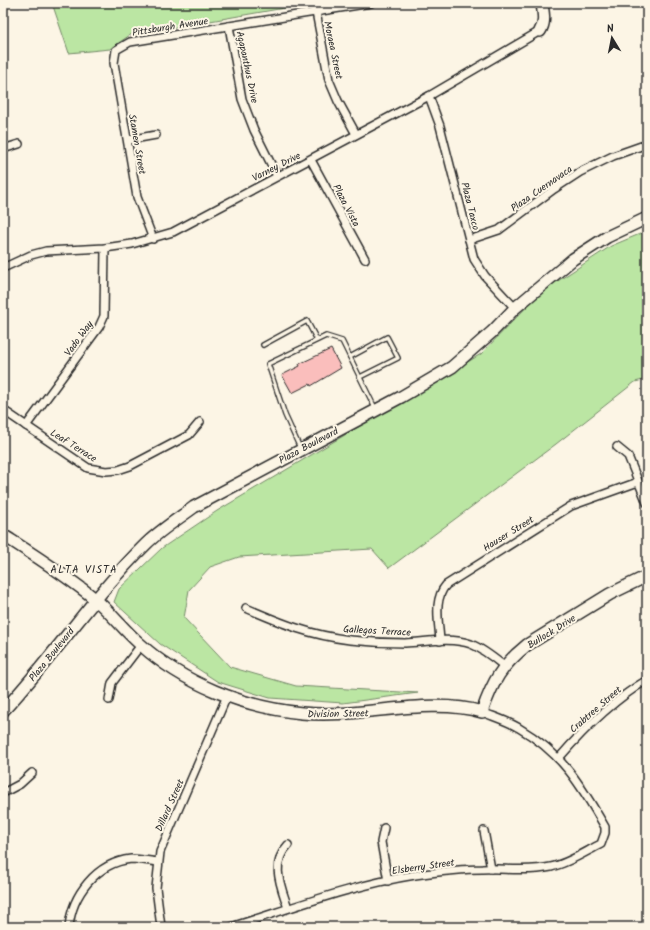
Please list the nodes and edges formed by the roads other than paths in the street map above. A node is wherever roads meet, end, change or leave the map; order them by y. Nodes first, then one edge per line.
1 (371, 3) edge
2 (542, 3) edge
3 (316, 12) junction
4 (229, 26) junction
5 (540, 31) joint
6 (116, 50) joint
7 (429, 96) junction
8 (356, 134) junction
9 (156, 135) dead end
10 (128, 140) junction
11 (19, 144) dead end
12 (647, 144) edge
13 (3, 149) edge
14 (311, 160) junction
15 (276, 176) junction
16 (647, 218) edge
17 (153, 239) junction
18 (469, 240) junction
19 (105, 248) junction
20 (365, 259) dead end
21 (3, 268) edge
22 (516, 308) junction
23 (317, 340) junction
24 (263, 345) dead end
25 (350, 357) junction
26 (360, 377) junction
27 (3, 410) edge
28 (376, 410) junction
29 (200, 422) dead end
30 (26, 426) junction
31 (616, 447) dead end
32 (300, 449) junction
33 (638, 482) junction
34 (647, 503) edge
35 (3, 535) edge
36 (647, 576) edge
37 (95, 600) junction
38 (246, 608) dead end
39 (440, 641) junction
40 (141, 645) junction
41 (504, 666) junction
42 (647, 680) edge
43 (227, 696) junction
44 (108, 700) dead end
45 (5, 704) edge
46 (482, 712) junction
47 (559, 758) junction
48 (32, 773) dead end
49 (3, 793) edge
50 (605, 827) joint
51 (384, 828) dead end
52 (484, 831) dead end
53 (288, 845) dead end
54 (158, 862) junction
55 (491, 869) junction
56 (388, 881) junction
57 (288, 908) junction
58 (69, 927) edge
59 (161, 927) edge
60 (231, 927) edge

1 - 3 street, Pittsburgh Avenue
2 - 5 main road
3 - 4 street, Pittsburgh Avenue
3 - 8 street, Moraea Street
4 - 6 street, Pittsburgh Avenue
4 - 15 street, Agapanthus Drive
5 - 7 street, Varney Drive
6 - 10 street, Stamen Street
7 - 8 street, Varney Drive
7 - 18 street, Plaza Taxco
8 - 14 street, Varney Drive
9 - 10 street
10 - 17 street, Stamen Street
11 - 13 street
12 - 18 street, Plaza Cuernavaca
14 - 15 street, Varney Drive
14 - 20 street, Plaza Vista
15 - 17 street, Varney Drive
16 - 22 main road, Plaza Boulevard
17 - 19 street, Varney Drive
18 - 22 street, Plaza Taxco
19 - 21 street, Varney Drive
19 - 30 street, Vado Way
22 - 28 main road, Plaza Boulevard
23 - 24 lane
23 - 25 lane
23 - 32 lane
25 - 26 lane
25 - 26 lane
26 - 28 lane
27 - 30 street, Leaf Terrace
28 - 32 main road, Plaza Boulevard
29 - 30 street, Leaf Terrace
31 - 33 street
32 - 37 main road, Plaza Boulevard
33 - 34 street
33 - 39 street, Hauser Street
35 - 37 main road, Division Street
36 - 41 main road, Bullock Drive
37 - 40 main road, Division Street
37 - 45 main road, Plaza Boulevard
38 - 39 street, Gallegos Terrace
39 - 41 street, Gallegos Terrace
40 - 43 main road, Division Street
40 - 44 street
41 - 46 main road, Bullock Drive
42 - 47 street, Crabtree Street
43 - 46 main road, Division Street
43 - 54 street, Dillard Street
46 - 47 street, Division Street
47 - 50 street, Division Street
48 - 49 street
50 - 55 street, Elsberry Street
51 - 56 street
52 - 55 street
53 - 57 street
54 - 58 street
54 - 59 street, Dillard Street
55 - 56 street, Elsberry Street
56 - 57 street, Elsberry Street
57 - 60 street, Elsberry Street

